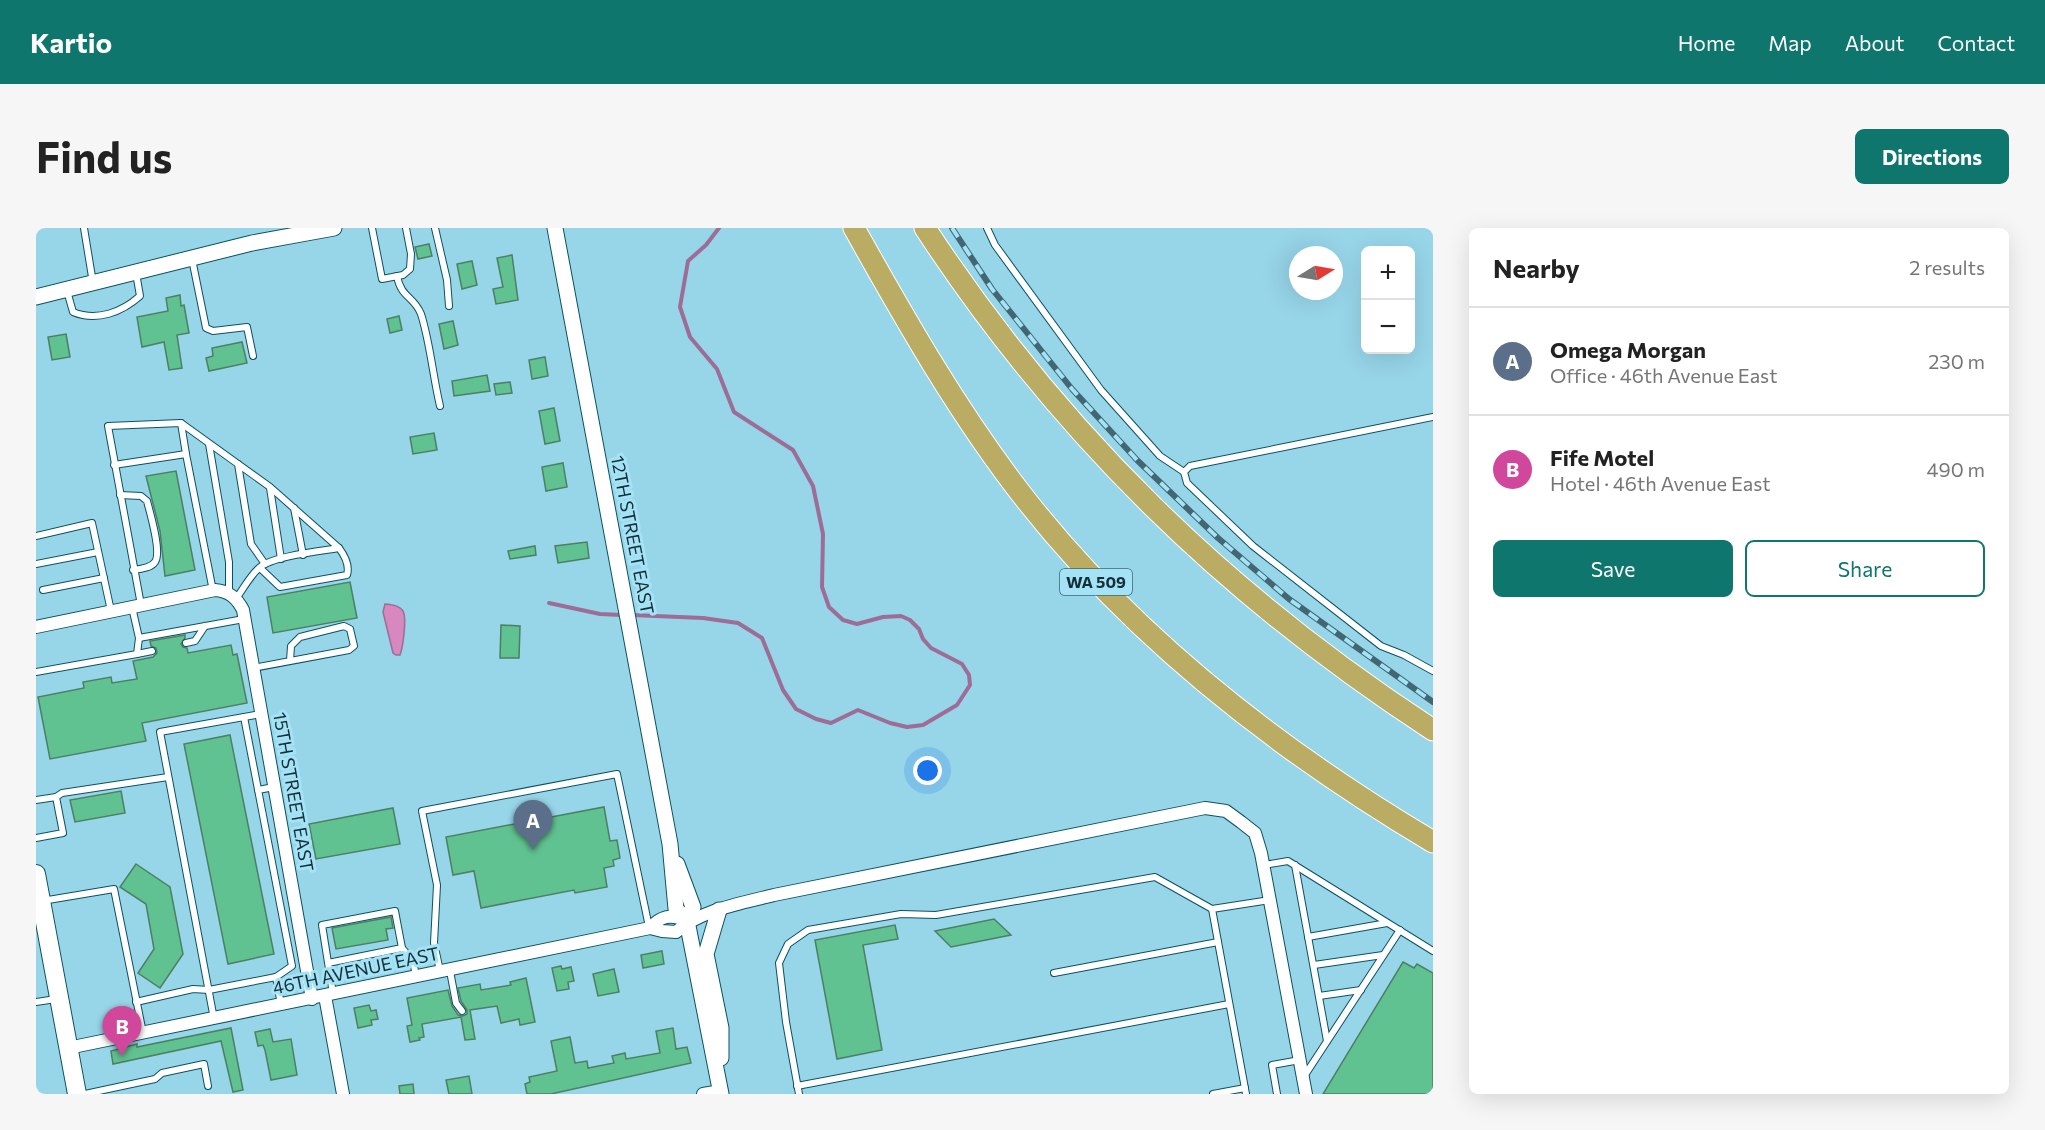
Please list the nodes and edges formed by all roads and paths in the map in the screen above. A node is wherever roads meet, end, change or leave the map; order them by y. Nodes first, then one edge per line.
1 (84, 228) edge
2 (334, 228) edge
3 (372, 228) edge
4 (405, 228) edge
5 (435, 228) edge
6 (925, 228) edge
7 (987, 228) edge
8 (854, 229) edge
9 (308, 230) edge
10 (554, 230) edge
11 (192, 258) junction
12 (135, 272) junction
13 (396, 276) junction
14 (93, 283) junction
15 (67, 290) junction
16 (36, 297) edge
17 (449, 306) dead end
18 (253, 356) dead end
19 (440, 406) dead end
20 (1433, 417) edge
21 (181, 423) junction
22 (209, 444) junction
23 (186, 454) junction
24 (238, 464) junction
25 (114, 465) junction
26 (1184, 472) junction
27 (270, 487) junction
28 (120, 495) junction
29 (294, 507) junction
30 (36, 536) edge
31 (339, 548) junction
32 (98, 552) junction
33 (303, 555) junction
34 (281, 559) junction
35 (36, 564) edge
36 (262, 566) junction
37 (133, 570) junction
38 (104, 578) junction
39 (43, 590) dead end
40 (213, 591) junction
41 (232, 596) junction
42 (136, 606) junction
43 (111, 612) junction
44 (244, 618) junction
45 (205, 626) junction
46 (36, 627) edge
47 (139, 638) junction
48 (186, 643) dead end
49 (152, 651) dead end
50 (137, 654) junction
51 (290, 661) junction
52 (253, 668) junction
53 (1433, 671) edge
54 (36, 672) edge
55 (261, 714) junction
56 (244, 717) junction
57 (1433, 730) edge
58 (168, 777) junction
59 (274, 787) junction
60 (258, 790) junction
61 (56, 797) junction
62 (36, 801) edge
63 (36, 838) edge
64 (1433, 842) edge
65 (285, 846) junction
66 (269, 849) junction
67 (1264, 865) junction
68 (1295, 865) junction
69 (38, 889) edge
70 (1270, 900) junction
71 (1212, 909) junction
72 (719, 910) junction
73 (687, 921) junction
74 (1388, 923) junction
75 (650, 928) junction
76 (1400, 930) junction
77 (1308, 937) junction
78 (286, 939) junction
79 (301, 939) junction
80 (1218, 942) junction
81 (402, 948) junction
82 (1433, 951) edge
83 (1383, 955) junction
84 (328, 963) junction
85 (1314, 965) junction
86 (445, 971) junction
87 (1054, 973) dead end
88 (276, 977) junction
89 (416, 977) junction
90 (209, 990) junction
91 (1361, 990) junction
92 (329, 995) junction
93 (1319, 996) junction
94 (59, 998) junction
95 (312, 999) junction
96 (36, 1002) edge
97 (136, 1002) junction
98 (1229, 1004) junction
99 (281, 1005) junction
100 (462, 1011) dead end
101 (214, 1019) junction
102 (143, 1033) junction
103 (1327, 1041) junction
104 (68, 1048) junction
105 (1300, 1060) junction
106 (1303, 1078) junction
107 (208, 1086) dead end
108 (797, 1086) junction
109 (1245, 1091) edge
110 (721, 1092) edge
111 (77, 1094) edge
112 (85, 1094) edge
113 (343, 1094) edge
114 (703, 1094) edge
115 (799, 1094) edge
116 (1213, 1094) edge
117 (1278, 1094) edge
118 (1306, 1094) edge

1 - 14 lane
2 - 9 street
3 - 13 lane
4 - 13 lane
5 - 17 lane
6 - 57 highway
7 - 26 lane
8 - 64 highway, WA 509
9 - 11 street
10 - 73 street, 12TH STREET EAST
11 - 12 street
11 - 18 lane
12 - 14 street
12 - 15 lane
13 - 19 lane
14 - 15 street
15 - 16 street
20 - 26 lane
21 - 22 lane
21 - 23 lane
21 - 25 lane
22 - 24 lane
22 - 41 lane
23 - 25 lane
23 - 40 lane
24 - 27 lane
24 - 36 lane
25 - 28 lane
26 - 53 lane
27 - 29 lane
27 - 34 lane
28 - 37 lane
28 - 37 lane
29 - 31 lane
29 - 33 lane
30 - 32 lane
31 - 33 lane
31 - 36 lane
32 - 35 lane
32 - 38 lane
33 - 34 lane
34 - 36 lane
36 - 41 lane
37 - 42 lane
38 - 39 lane
38 - 43 lane
40 - 41 street
40 - 42 street
41 - 44 street, 15TH STREET EAST
42 - 43 street
42 - 47 lane
43 - 46 street
44 - 45 lane
44 - 52 street, 15TH STREET EAST
45 - 47 lane
45 - 48 lane
47 - 50 lane
49 - 50 lane
50 - 54 lane
51 - 51 lane
51 - 52 lane
52 - 55 street, 15TH STREET EAST
55 - 56 lane
55 - 59 street, 15TH STREET EAST
56 - 58 lane
56 - 60 lane
58 - 61 lane
58 - 90 lane
59 - 60 lane
59 - 65 street, 15TH STREET EAST
60 - 66 lane
61 - 62 lane
61 - 63 lane
65 - 66 lane
65 - 79 street, 15TH STREET EAST
66 - 78 lane
67 - 68 lane
67 - 70 street
67 - 72 street
68 - 74 lane
68 - 77 lane
69 - 94 main road
69 - 97 lane
70 - 71 lane
70 - 105 street
71 - 80 lane
71 - 108 lane
72 - 73 street
72 - 110 street
73 - 75 street, 46TH AVENUE EAST
73 - 110 street, 12TH STREET EAST
74 - 76 lane
74 - 77 lane
75 - 86 street, 46TH AVENUE EAST
75 - 86 lane
76 - 82 lane
76 - 83 lane
77 - 85 lane
78 - 79 lane
78 - 88 lane
79 - 95 street, 15TH STREET EAST
80 - 87 lane
80 - 98 lane
81 - 84 lane
81 - 84 lane
81 - 89 lane
83 - 85 lane
83 - 91 lane
84 - 92 lane
85 - 93 lane
86 - 89 street, 46TH AVENUE EAST
86 - 100 lane
88 - 90 lane
88 - 99 lane
89 - 92 street, 46TH AVENUE EAST
90 - 97 lane
90 - 101 lane
91 - 93 lane
91 - 103 lane
92 - 95 street, 46TH AVENUE EAST
92 - 113 street
93 - 103 lane
94 - 96 lane
94 - 104 main road
95 - 99 street, 46TH AVENUE EAST
97 - 102 lane
98 - 108 lane
98 - 109 lane
99 - 101 street, 46TH AVENUE EAST
101 - 102 street, 46TH AVENUE EAST
102 - 104 street, 46TH AVENUE EAST
103 - 106 lane
104 - 111 main road
105 - 106 street
105 - 117 lane
106 - 118 street
107 - 112 lane
108 - 115 lane
109 - 116 lane
110 - 114 street

